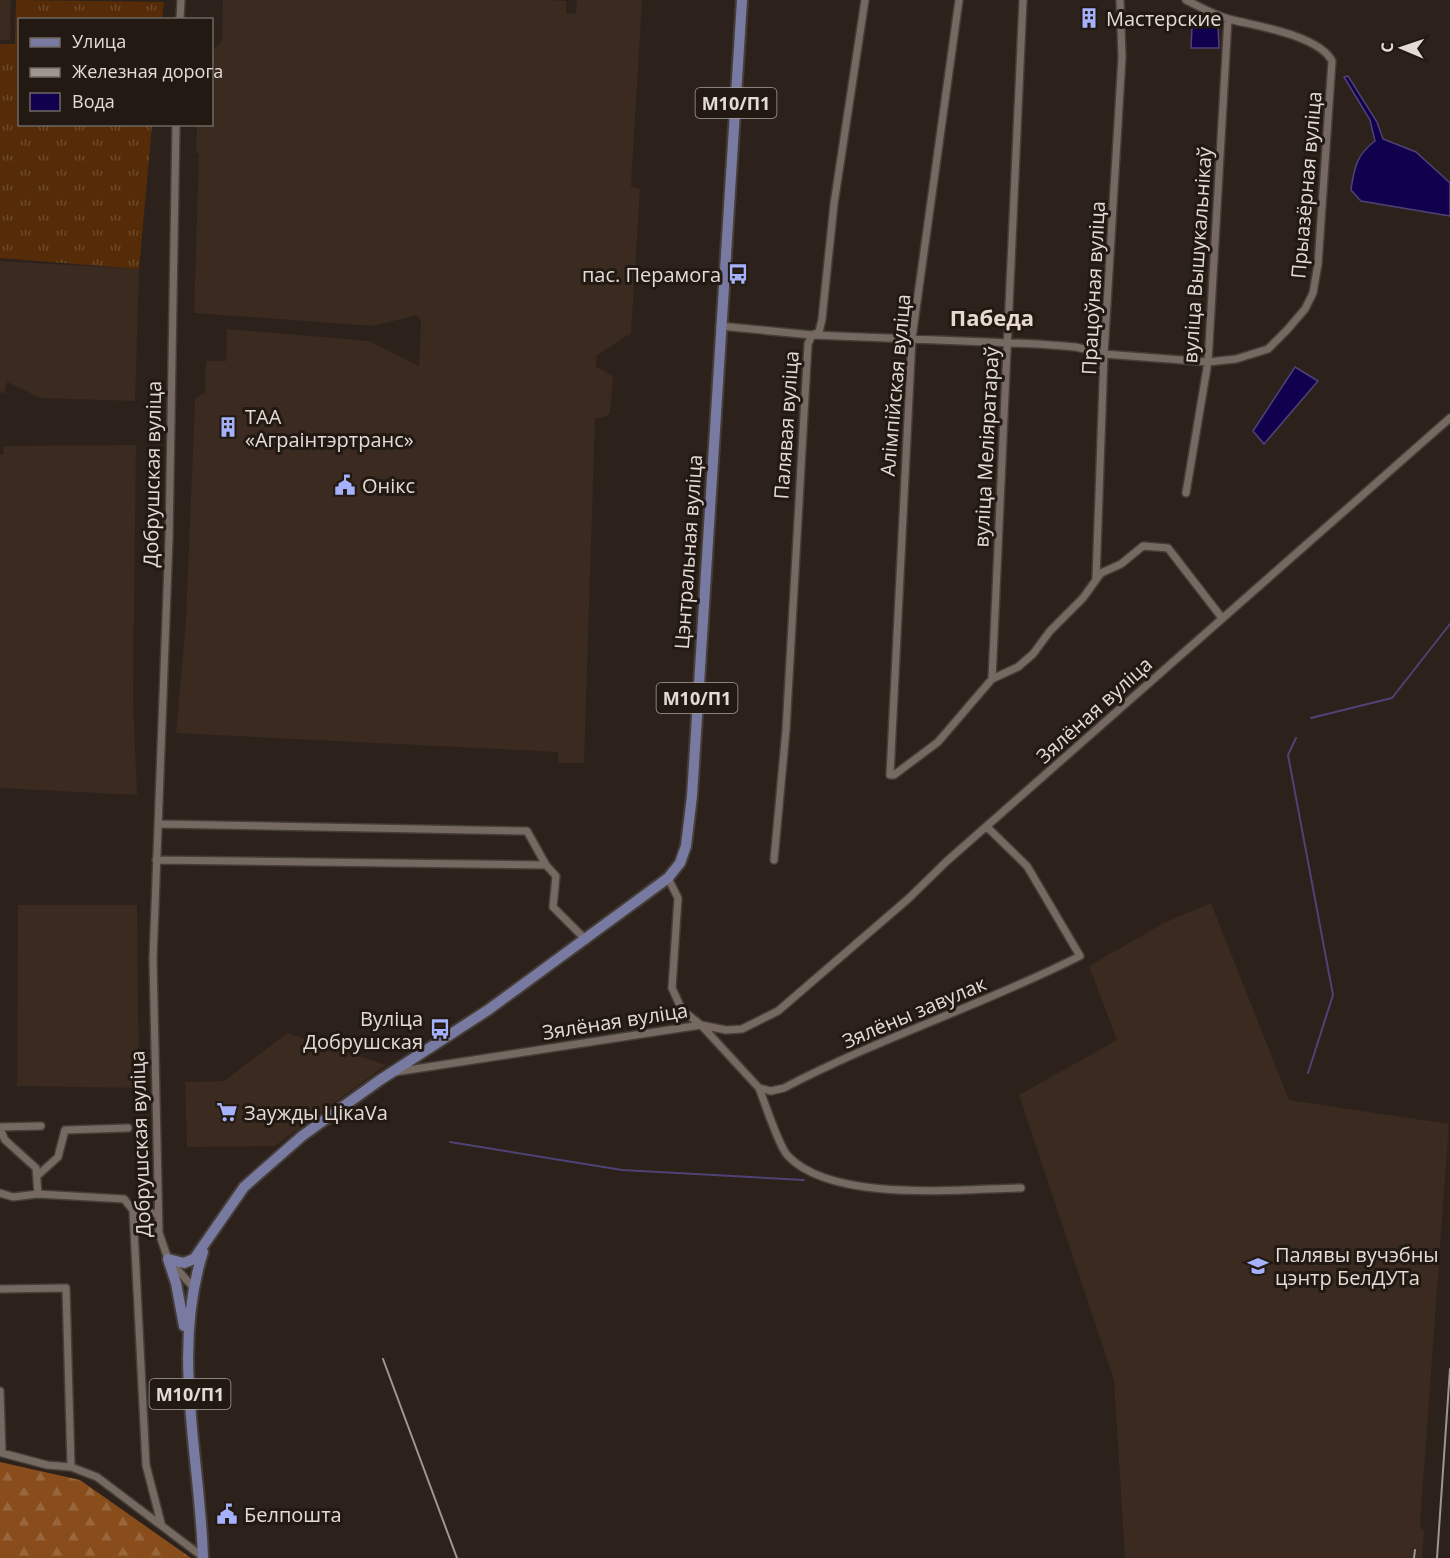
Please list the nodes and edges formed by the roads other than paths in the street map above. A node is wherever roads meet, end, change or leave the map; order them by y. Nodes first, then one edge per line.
1 (181, 0) edge
2 (742, 0) edge
3 (865, 0) edge
4 (959, 0) edge
5 (1023, 0) edge
6 (1120, 0) edge
7 (1186, 0) edge
8 (180, 18) edge
9 (1228, 19) junction
10 (176, 126) edge
11 (720, 326) junction
12 (812, 335) junction
13 (912, 338) junction
14 (1007, 342) junction
15 (1104, 354) junction
16 (1208, 362) junction
17 (1450, 418) edge
18 (1186, 493) dead end
19 (1096, 579) junction
20 (1222, 618) junction
21 (992, 679) junction
22 (159, 824) junction
23 (987, 827) junction
24 (156, 860) junction
25 (774, 860) dead end
26 (546, 865) junction
27 (668, 878) junction
28 (586, 940) junction
29 (701, 1025) junction
30 (392, 1072) junction
31 (759, 1088) junction
32 (41, 1126) dead end
33 (0, 1128) edge
34 (128, 1128) dead end
35 (37, 1176) junction
36 (1021, 1188) dead end
37 (0, 1193) edge
38 (38, 1194) junction
39 (133, 1210) junction
40 (158, 1214) junction
41 (205, 1247) junction
42 (168, 1260) junction
43 (192, 1286) junction
44 (0, 1289) edge
45 (186, 1345) junction
46 (0, 1391) edge
47 (70, 1467) junction
48 (161, 1523) junction
49 (203, 1558) edge

1 - 8 street
2 - 11 main road, Цэнтральная вуліца / М10/П1
3 - 12 street, Палявая вуліца
4 - 13 street, Алімпійская вуліца
5 - 14 street, вуліца Меліяратараў
6 - 15 street, Працоўная вуліца
7 - 9 street
9 - 16 street, вуліца Вышукальнікаў
9 - 16 street, Прыазёрная вуліца
10 - 22 street, Добрушская вуліца
11 - 12 street, Прыазёрная вуліца
11 - 27 main road, Цэнтральная вуліца / М10/П1
12 - 13 street, Прыазёрная вуліца
12 - 25 street, Палявая вуліца
13 - 14 street, Прыазёрная вуліца
13 - 21 street, Алімпійская вуліца
14 - 15 street, Прыазёрная вуліца
14 - 21 street, вуліца Меліяратараў
15 - 16 street, Прыазёрная вуліца
15 - 19 street, Працоўная вуліца
16 - 18 street, вуліца Вышукальнікаў
17 - 20 street, Зялёная вуліца
19 - 20 street
19 - 21 street
20 - 23 street, Зялёная вуліца
22 - 24 street, Добрушская вуліца
22 - 26 street
23 - 29 street, Зялёная вуліца
23 - 31 street, Зялёны завулак
24 - 26 street
24 - 40 street, Добрушская вуліца
26 - 28 street
27 - 28 main road, Цэнтральная вуліца / М10/П1
27 - 29 street
28 - 30 main road, Цэнтральная вуліца / М10/П1
29 - 30 street, Зялёная вуліца
29 - 31 street
30 - 41 main road, М10/П1
31 - 36 street
32 - 33 street
33 - 35 street
34 - 35 street
35 - 38 street
37 - 38 street
38 - 39 street
39 - 40 street
39 - 48 street
40 - 42 street, Добрушская вуліца
41 - 42 main road
41 - 43 main road, М10/П1
42 - 43 street, Добрушская вуліца
42 - 45 main road
43 - 45 main road, М10/П1
44 - 47 street
45 - 49 main road, М10/П1
46 - 47 street
47 - 48 street
48 - 49 street

